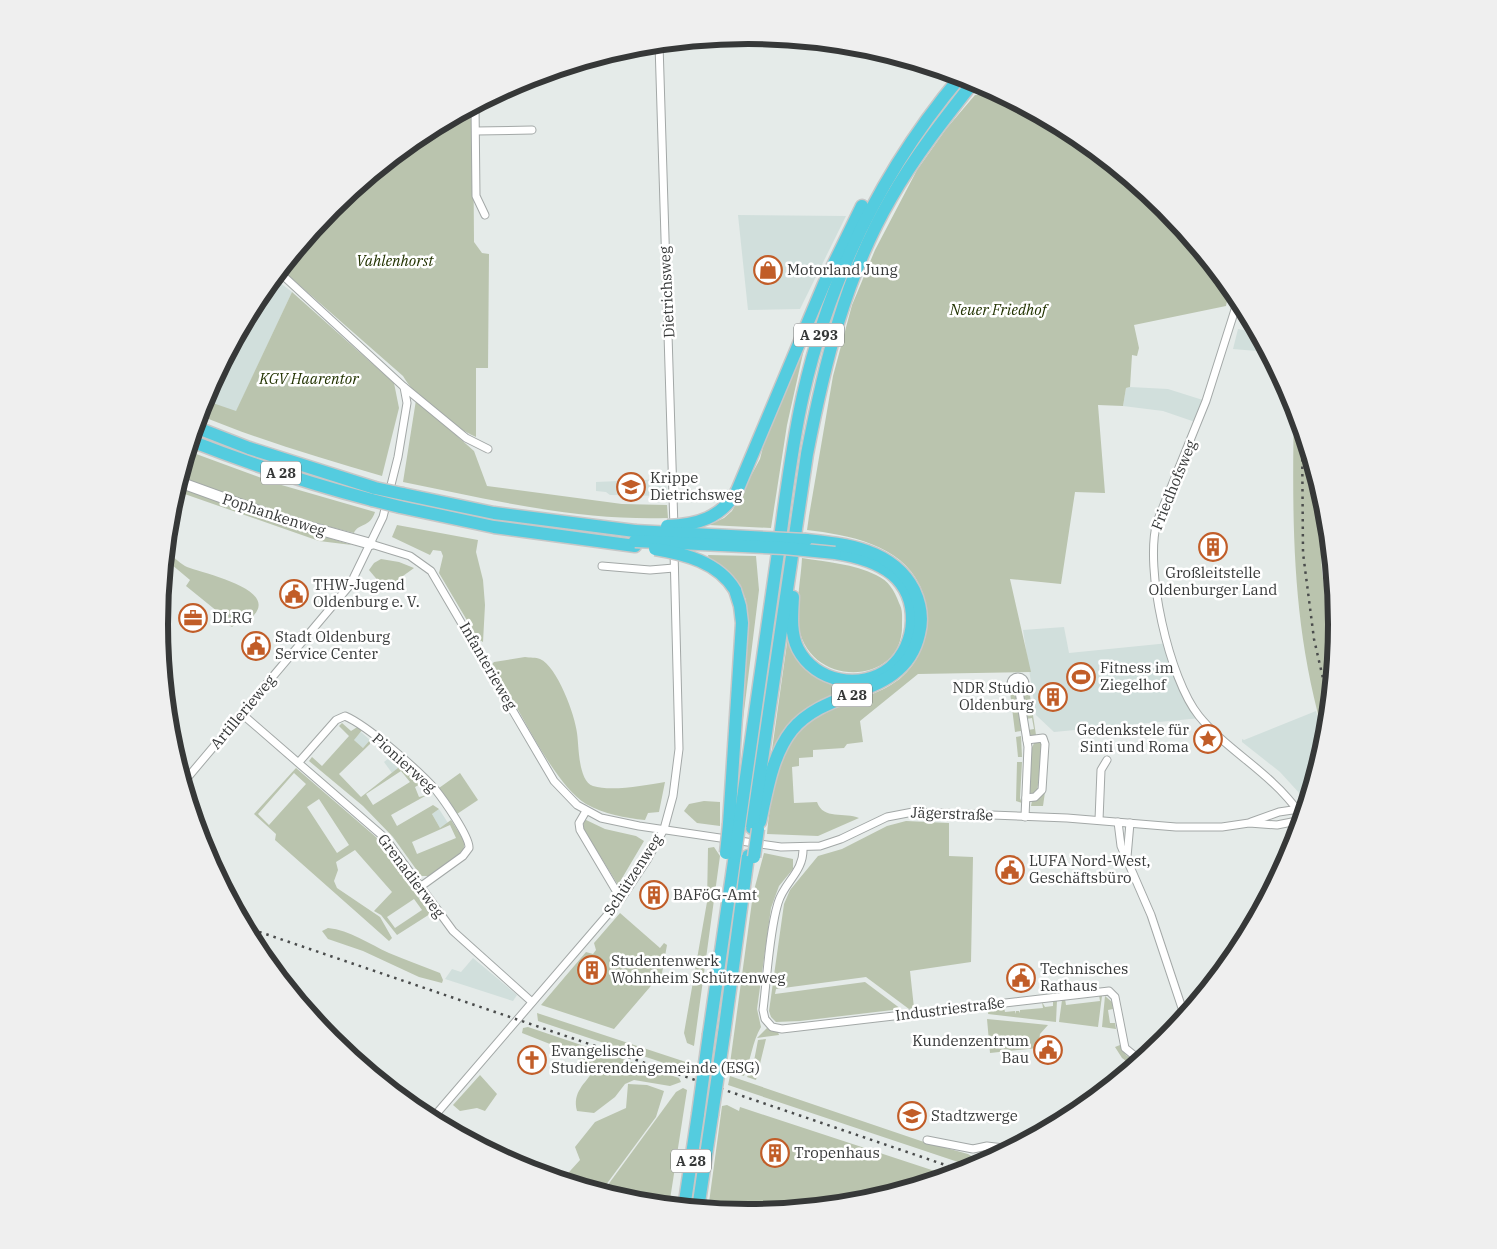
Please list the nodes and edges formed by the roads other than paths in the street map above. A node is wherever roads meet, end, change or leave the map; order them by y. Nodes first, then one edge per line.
1 (659, 51) edge
2 (956, 83) edge
3 (969, 87) edge
4 (475, 113) edge
5 (532, 130) dead end
6 (476, 132) junction
7 (900, 157) junction
8 (485, 215) dead end
9 (284, 277) edge
10 (1235, 309) edge
11 (404, 387) junction
12 (202, 430) edge
13 (197, 443) edge
14 (488, 449) dead end
15 (185, 484) edge
16 (373, 494) junction
17 (402, 501) junction
18 (635, 536) junction
19 (574, 538) joint
20 (674, 541) joint
21 (371, 544) junction
22 (836, 548) junction
23 (792, 557) junction
24 (602, 566) dead end
25 (674, 568) junction
26 (1019, 691) dead end
27 (242, 714) junction
28 (1027, 740) junction
29 (1107, 760) dead end
30 (299, 762) junction
31 (188, 777) edge
32 (1026, 798) junction
33 (1297, 809) joint
34 (586, 810) junction
35 (1025, 817) junction
36 (1099, 820) junction
37 (1295, 820) edge
38 (1118, 822) junction
39 (1249, 823) junction
40 (1130, 824) junction
41 (734, 825) junction
42 (664, 828) junction
43 (755, 828) junction
44 (803, 848) junction
45 (1127, 857) junction
46 (420, 887) junction
47 (623, 896) junction
48 (532, 1002) junction
49 (1183, 1010) edge
50 (1136, 1057) edge
51 (437, 1114) edge
52 (927, 1140) dead end
53 (1000, 1148) edge
54 (685, 1201) edge
55 (699, 1203) edge

1 - 20 street, Dietrichsweg
2 - 7 highway, A 293
3 - 23 highway, A 293
4 - 6 street
5 - 6 street
6 - 8 street
7 - 18 highway, A 28, bridge
7 - 41 highway, A 293
9 - 11 street
10 - 33 street, Friedhofsweg
11 - 14 street
11 - 21 street, Artillerieweg
12 - 16 highway, A 28
13 - 16 highway, A 28
15 - 21 street, Pophankenweg
16 - 17 highway, A 28, bridge
17 - 18 highway, A 28
17 - 19 highway, A 28
18 - 19 highway, A 293
18 - 22 highway, A 293, bridge
18 - 41 highway, A 28, bridge
20 - 25 street, Schützenweg
21 - 27 street, Artillerieweg
21 - 34 street, Infanterieweg
22 - 23 highway, A 293
22 - 43 highway, A 28
23 - 43 highway, A 293
24 - 25 street
25 - 42 street, Schützenweg
26 - 28 street
27 - 30 street, Grenadierweg
27 - 31 street, Artillerieweg
28 - 32 street
28 - 32 street
29 - 36 street
30 - 46 street, Grenadierweg
30 - 46 street, Pionierweg
32 - 35 street
33 - 39 street, Jägerstraße
34 - 42 street, Infanterieweg
34 - 47 street
35 - 36 street, Jägerstraße
35 - 44 street, Jägerstraße
36 - 38 street, Jägerstraße
37 - 39 street, Jägerstraße
38 - 40 street, Jägerstraße
38 - 45 street
39 - 40 street, Jägerstraße
40 - 45 street
41 - 54 highway, A 28, bridge
42 - 44 street, Jägerstraße
42 - 47 street, Schützenweg
43 - 55 highway, A 28, bridge
44 - 50 street, Industriestraße
45 - 49 street
46 - 48 street, Grenadierweg
47 - 48 street, Schützenweg
48 - 51 street, Schützenweg
52 - 53 street

